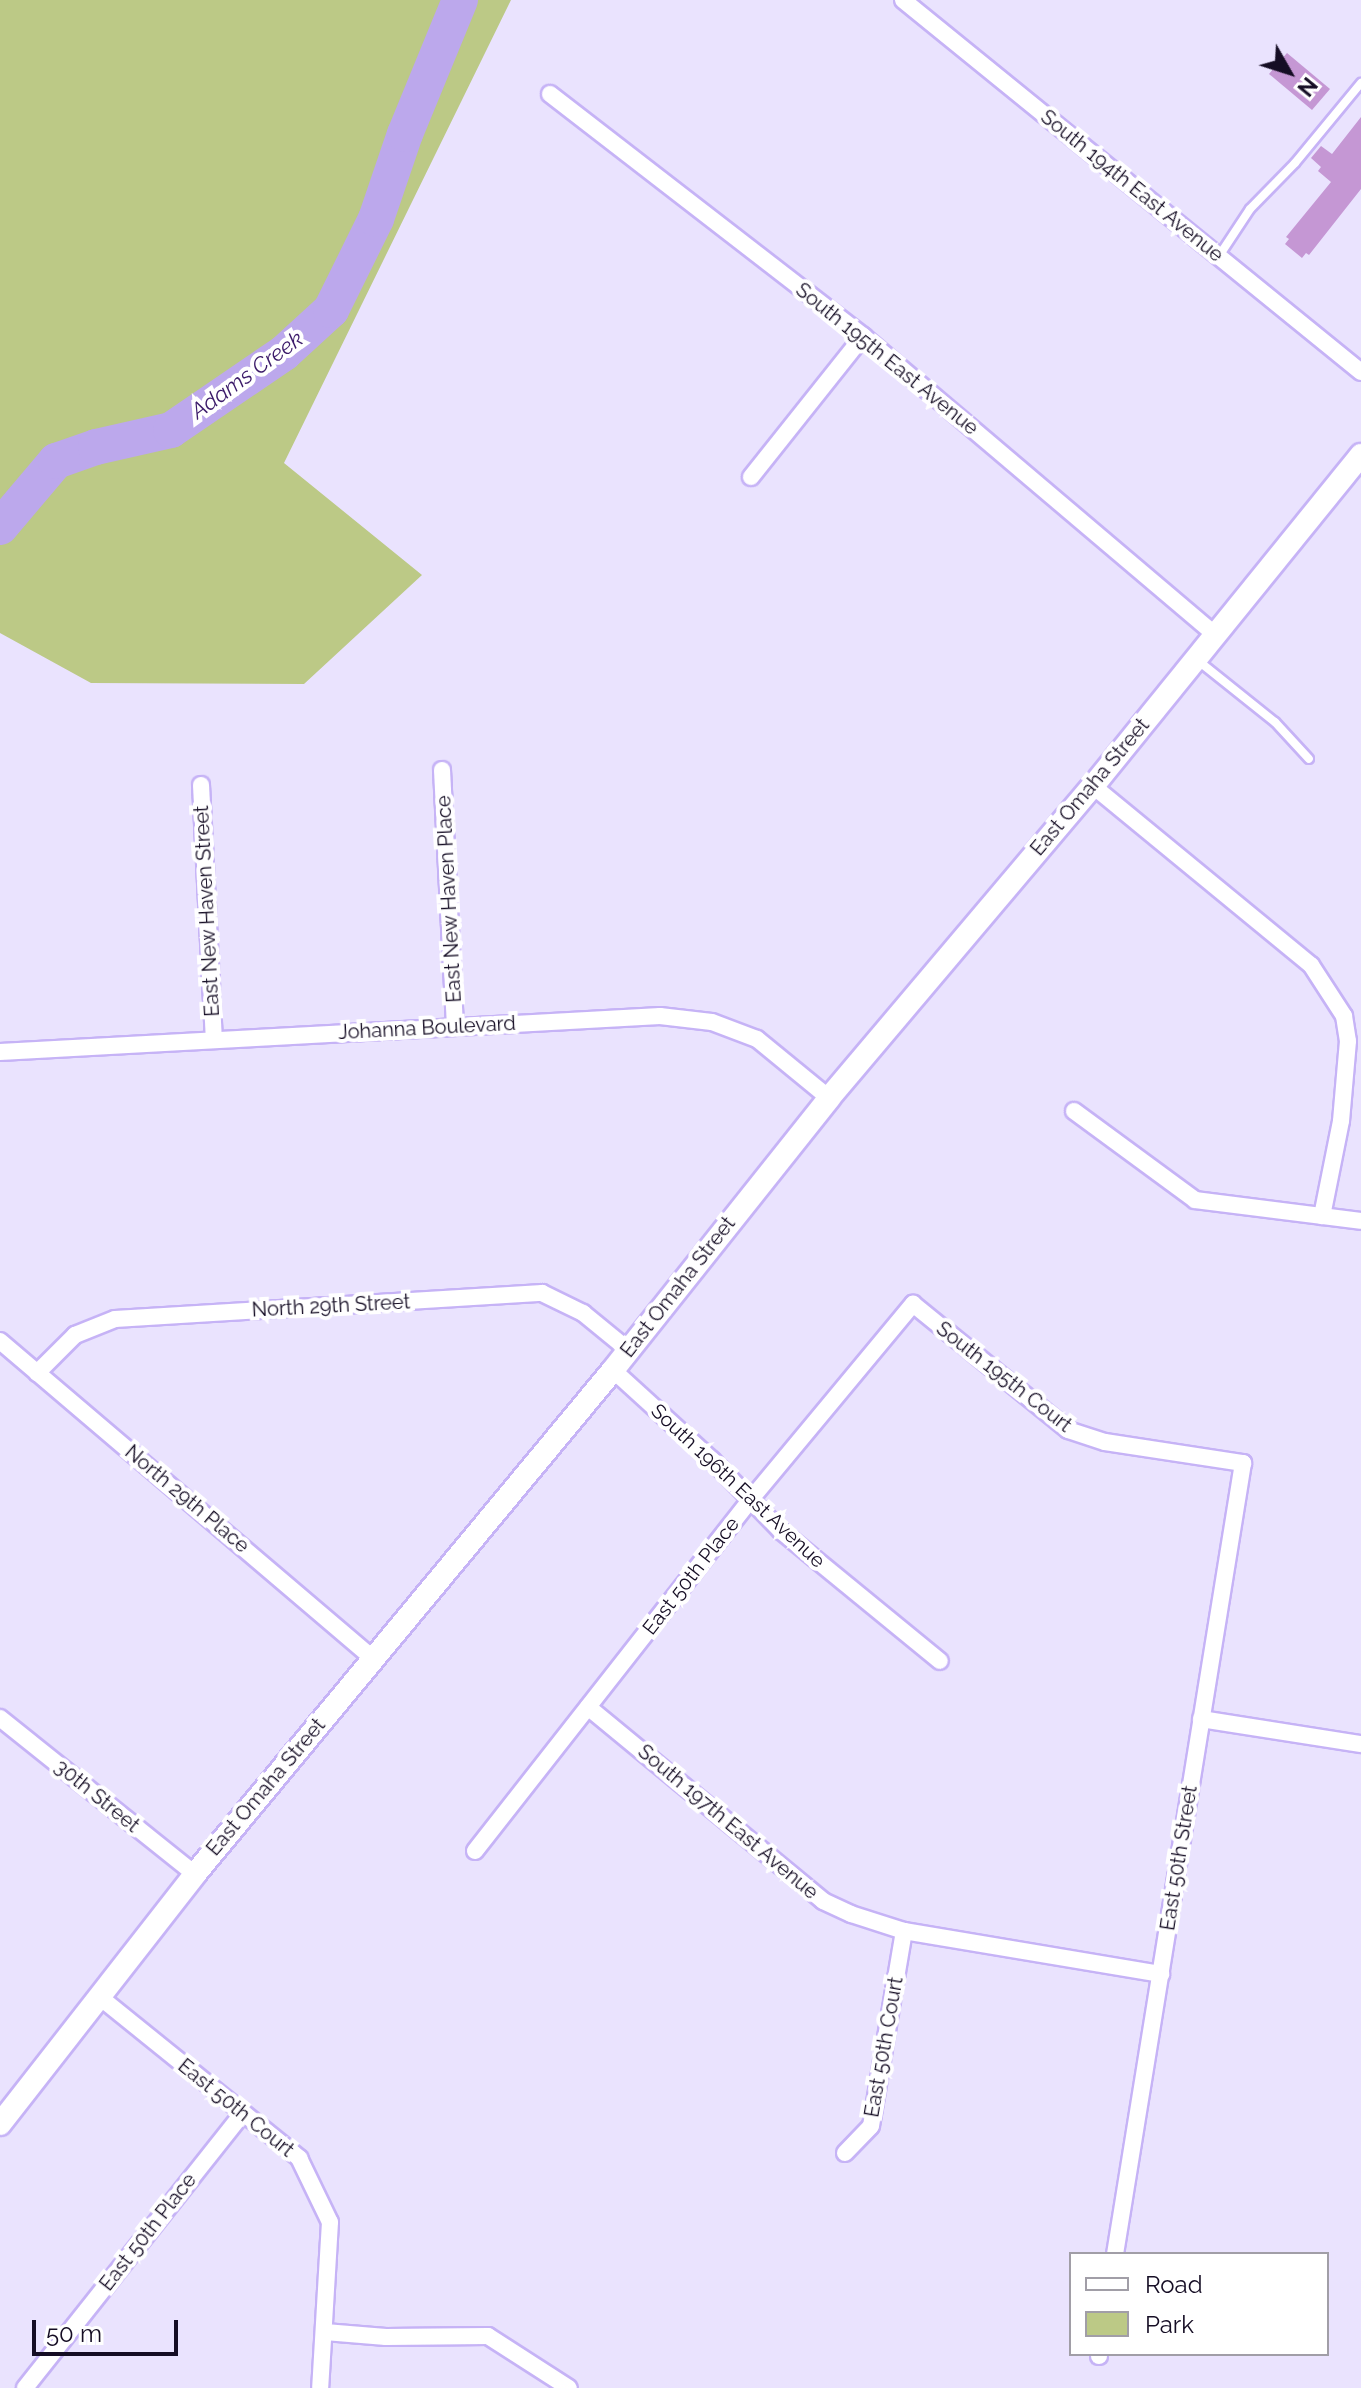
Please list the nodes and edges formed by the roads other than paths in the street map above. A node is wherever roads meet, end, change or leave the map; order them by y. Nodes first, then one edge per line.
1 (903, 0) edge
2 (1361, 83) edge
3 (550, 94) dead end
4 (1219, 256) junction
5 (863, 336) junction
6 (1361, 372) edge
7 (1361, 455) edge
8 (751, 477) dead end
9 (1215, 635) junction
10 (1195, 659) junction
11 (1309, 759) dead end
12 (442, 770) dead end
13 (201, 785) dead end
14 (1093, 786) junction
15 (455, 1027) junction
16 (214, 1038) junction
17 (0, 1052) edge
18 (829, 1098) junction
19 (1074, 1111) dead end
20 (1322, 1216) junction
21 (1361, 1221) edge
22 (913, 1304) joint
23 (0, 1341) edge
24 (627, 1349) junction
25 (613, 1370) junction
26 (37, 1373) junction
27 (1243, 1463) joint
28 (751, 1499) junction
29 (373, 1658) junction
30 (940, 1661) dead end
31 (588, 1707) junction
32 (0, 1718) edge
33 (1201, 1719) junction
34 (1361, 1744) edge
35 (475, 1851) dead end
36 (195, 1874) junction
37 (904, 1931) junction
38 (1161, 1974) junction
39 (101, 1998) junction
40 (241, 2115) junction
41 (0, 2124) edge
42 (845, 2153) dead end
43 (1115, 2252) edge
44 (325, 2332) junction
45 (25, 2388) edge
46 (320, 2388) edge
47 (569, 2388) edge

1 - 4 street, South 194th East Avenue
2 - 4 lane
3 - 5 street, South 195th East Avenue
4 - 6 street, South 194th East Avenue
5 - 8 street
5 - 9 street, South 195th East Avenue
7 - 9 street, East Omaha Street
9 - 10 street, East Omaha Street
10 - 11 lane
10 - 14 street, East Omaha Street
12 - 15 street, East New Haven Place
13 - 16 street, East New Haven Street
14 - 18 street, East Omaha Street
14 - 20 street
15 - 16 street, Johanna Boulevard
15 - 18 street, Johanna Boulevard
16 - 17 street, Johanna Boulevard
18 - 24 street, East Omaha Street
19 - 20 street
20 - 21 street
22 - 27 street, South 195th Court
22 - 28 street, East 50th Place
23 - 26 street, North 29th Place
24 - 25 street, East Omaha Street
24 - 26 street, North 29th Street
25 - 28 street, South 196th East Avenue
25 - 29 street, East Omaha Street
26 - 29 street, North 29th Place
27 - 33 street, East 50th Street
28 - 30 street, South 196th East Avenue
28 - 31 street, East 50th Place
29 - 36 street, East Omaha Street
31 - 35 street, East 50th Place
31 - 37 street, South 197th East Avenue
32 - 36 street, 30th Street
33 - 34 street
33 - 38 street, East 50th Street
36 - 39 street, East Omaha Street
37 - 38 street, South 197th East Avenue
37 - 42 street, East 50th Court
38 - 43 street, East 50th Street
39 - 40 street, East 50th Court
39 - 41 street, East Omaha Street
40 - 44 street, East 50th Court
40 - 45 street, East 50th Place
44 - 46 street, East 50th Court
44 - 47 street

